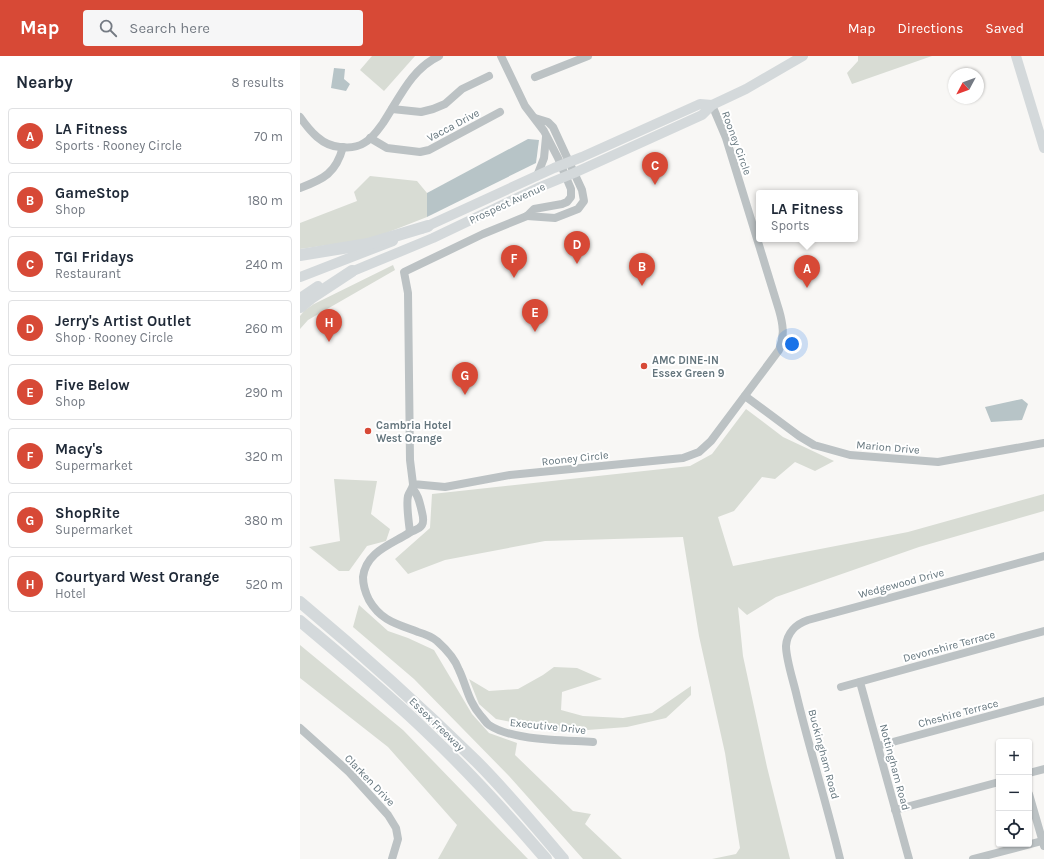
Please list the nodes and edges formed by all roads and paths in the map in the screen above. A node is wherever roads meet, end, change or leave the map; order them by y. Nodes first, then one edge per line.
1 (439, 56) edge
2 (501, 56) edge
3 (588, 56) edge
4 (803, 56) edge
5 (1016, 56) edge
6 (489, 76) dead end
7 (534, 77) dead end
8 (712, 105) junction
9 (392, 109) junction
10 (500, 112) dead end
11 (300, 117) edge
12 (535, 118) junction
13 (546, 136) junction
14 (370, 138) junction
15 (343, 147) junction
16 (1044, 148) edge
17 (565, 164) junction
18 (570, 175) junction
19 (537, 176) junction
20 (300, 188) edge
21 (526, 216) junction
22 (428, 226) junction
23 (756, 235) edge
24 (758, 242) edge
25 (300, 255) edge
26 (352, 271) junction
27 (300, 277) edge
28 (300, 298) edge
29 (300, 307) edge
30 (745, 396) junction
31 (1044, 443) edge
32 (413, 487) junction
33 (410, 532) junction
34 (1044, 556) edge
35 (300, 602) edge
36 (300, 621) edge
37 (1044, 631) edge
38 (787, 655) joint
39 (860, 682) junction
40 (841, 687) dead end
41 (1044, 700) edge
42 (300, 728) edge
43 (593, 742) dead end
44 (878, 746) junction
45 (1044, 769) edge
46 (1032, 773) edge
47 (996, 783) edge
48 (1032, 805) edge
49 (895, 810) junction
50 (1043, 844) edge
51 (392, 859) edge
52 (546, 859) edge
53 (563, 859) edge
54 (840, 859) edge
55 (909, 859) edge
56 (973, 859) edge

1 - 9 street
2 - 12 street
3 - 7 street
4 - 8 main road, Prospect Avenue
5 - 16 main road
6 - 9 street
8 - 17 main road, Prospect Avenue
8 - 18 main road, Prospect Avenue
8 - 23 street, Rooney Circle
9 - 14 street
10 - 14 street, Vacca Drive
11 - 15 street
12 - 13 street
12 - 17 street
13 - 17 street
13 - 19 street
14 - 15 street
15 - 20 street
17 - 18 street
17 - 19 main road, Prospect Avenue
18 - 21 street
18 - 21 street
18 - 26 main road, Prospect Avenue
19 - 22 main road, Prospect Avenue
21 - 32 street
22 - 25 highway
22 - 27 main road, Prospect Avenue
24 - 30 street, Rooney Circle
26 - 28 main road, Prospect Avenue
26 - 29 highway
30 - 31 street, Marion Drive
30 - 32 street, Rooney Circle
32 - 33 street
32 - 33 street, Executive Drive
33 - 43 street, Executive Drive
34 - 38 street, Wedgewood Drive
35 - 53 highway, Essex Freeway
36 - 52 highway, Essex Freeway
37 - 39 street, Devonshire Terrace
38 - 54 street, Buckingham Road
39 - 40 street, Devonshire Terrace
39 - 44 street, Nottingham Road
41 - 44 street, Cheshire Terrace
42 - 51 street, Clarken Drive
44 - 49 street, Nottingham Road
45 - 46 street
47 - 49 street
48 - 50 street
49 - 55 street, Nottingham Road
50 - 56 street

